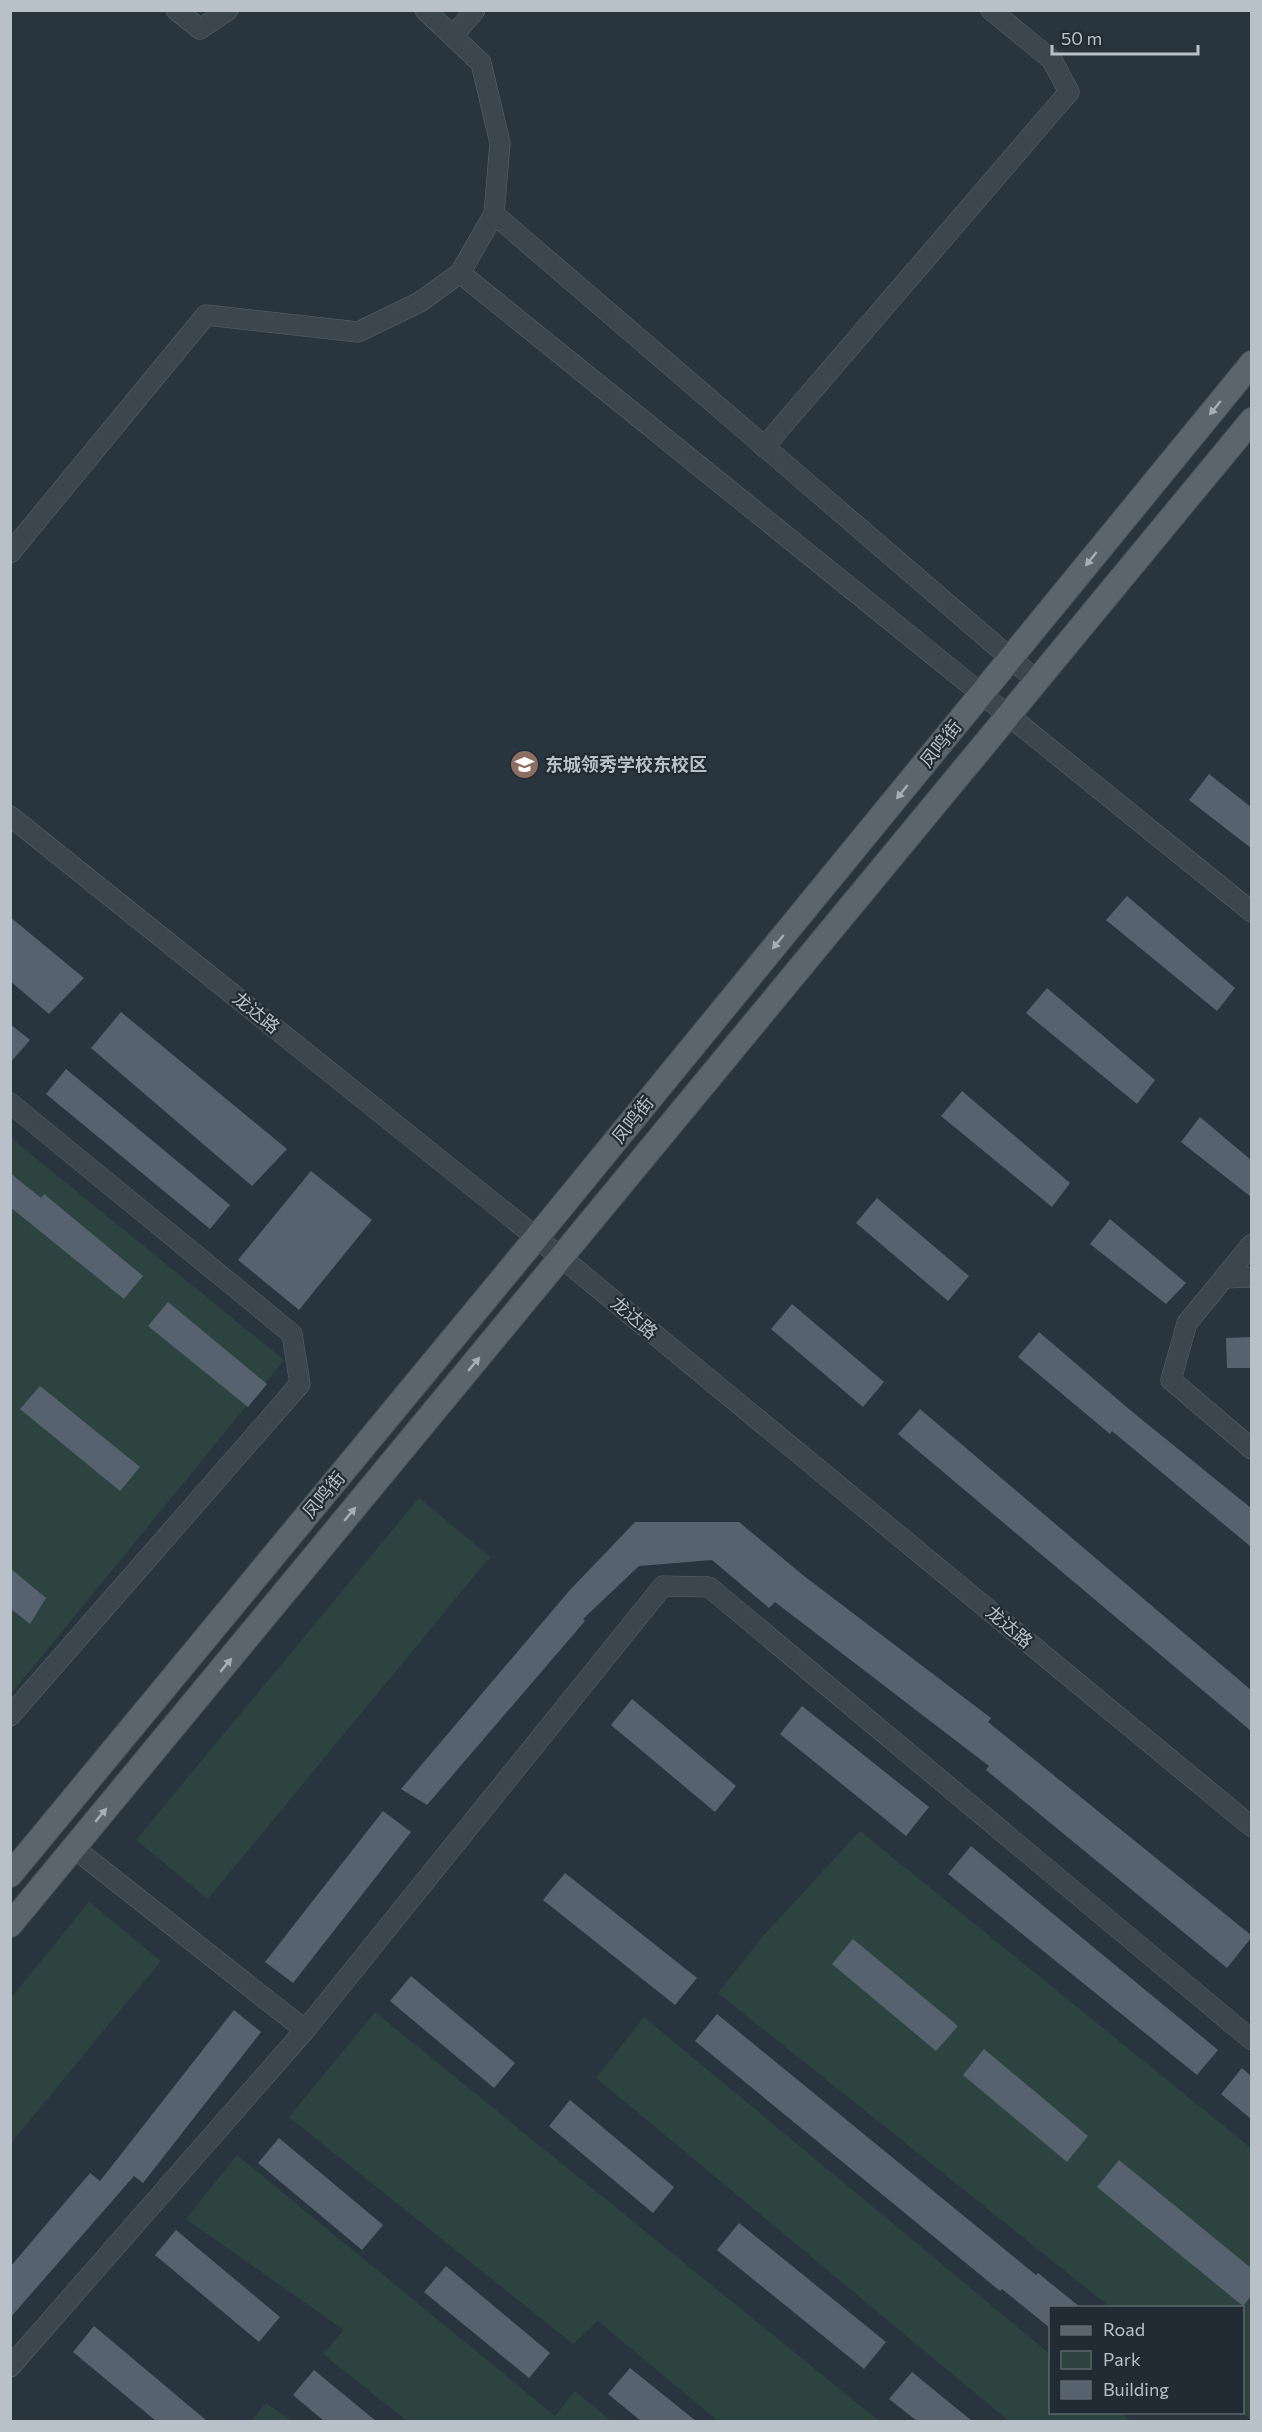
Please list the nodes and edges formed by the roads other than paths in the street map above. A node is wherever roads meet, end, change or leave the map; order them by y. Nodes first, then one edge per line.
1 (176, 10) edge
2 (228, 10) edge
3 (425, 10) edge
4 (476, 10) edge
5 (991, 10) edge
6 (453, 36) junction
7 (494, 214) junction
8 (460, 273) junction
9 (1251, 363) edge
10 (1251, 420) edge
11 (764, 447) junction
12 (10, 553) edge
13 (1011, 658) junction
14 (1037, 681) junction
15 (983, 693) junction
16 (1010, 714) junction
17 (10, 816) edge
18 (1251, 912) edge
19 (10, 1103) edge
20 (536, 1238) junction
21 (1251, 1244) edge
22 (562, 1258) junction
23 (1251, 1277) edge
24 (1224, 1278) junction
25 (1251, 1449) edge
26 (10, 1716) edge
27 (1251, 1827) edge
28 (74, 1848) junction
29 (13, 1866) edge
30 (43, 1886) junction
31 (10, 1925) edge
32 (305, 2030) junction
33 (1251, 2040) edge
34 (10, 2367) edge

1 - 2 street
3 - 6 street
4 - 6 street
5 - 11 street
6 - 7 street
7 - 8 street
7 - 11 street
8 - 12 street
8 - 15 street
9 -> 13 main road, 凤鸣街
10 - 14 main road, 凤鸣街
11 - 13 street
13 - 14 street
13 - 15 main road, 凤鸣街
14 - 16 main road, 凤鸣街
15 - 16 street
15 -> 20 main road, 凤鸣街
16 - 18 street
16 - 22 main road, 凤鸣街
17 - 20 street, 龙达路
19 - 26 street
20 - 22 street, 龙达路
20 - 29 main road, 凤鸣街
21 - 24 street
22 - 27 street, 龙达路
28 -> 22 main road, 凤鸣街
23 - 24 street
24 - 25 street
28 - 30 main road, 凤鸣街
28 - 32 street
29 - 30 street
30 - 31 main road, 凤鸣街
32 - 33 street
32 - 34 street

